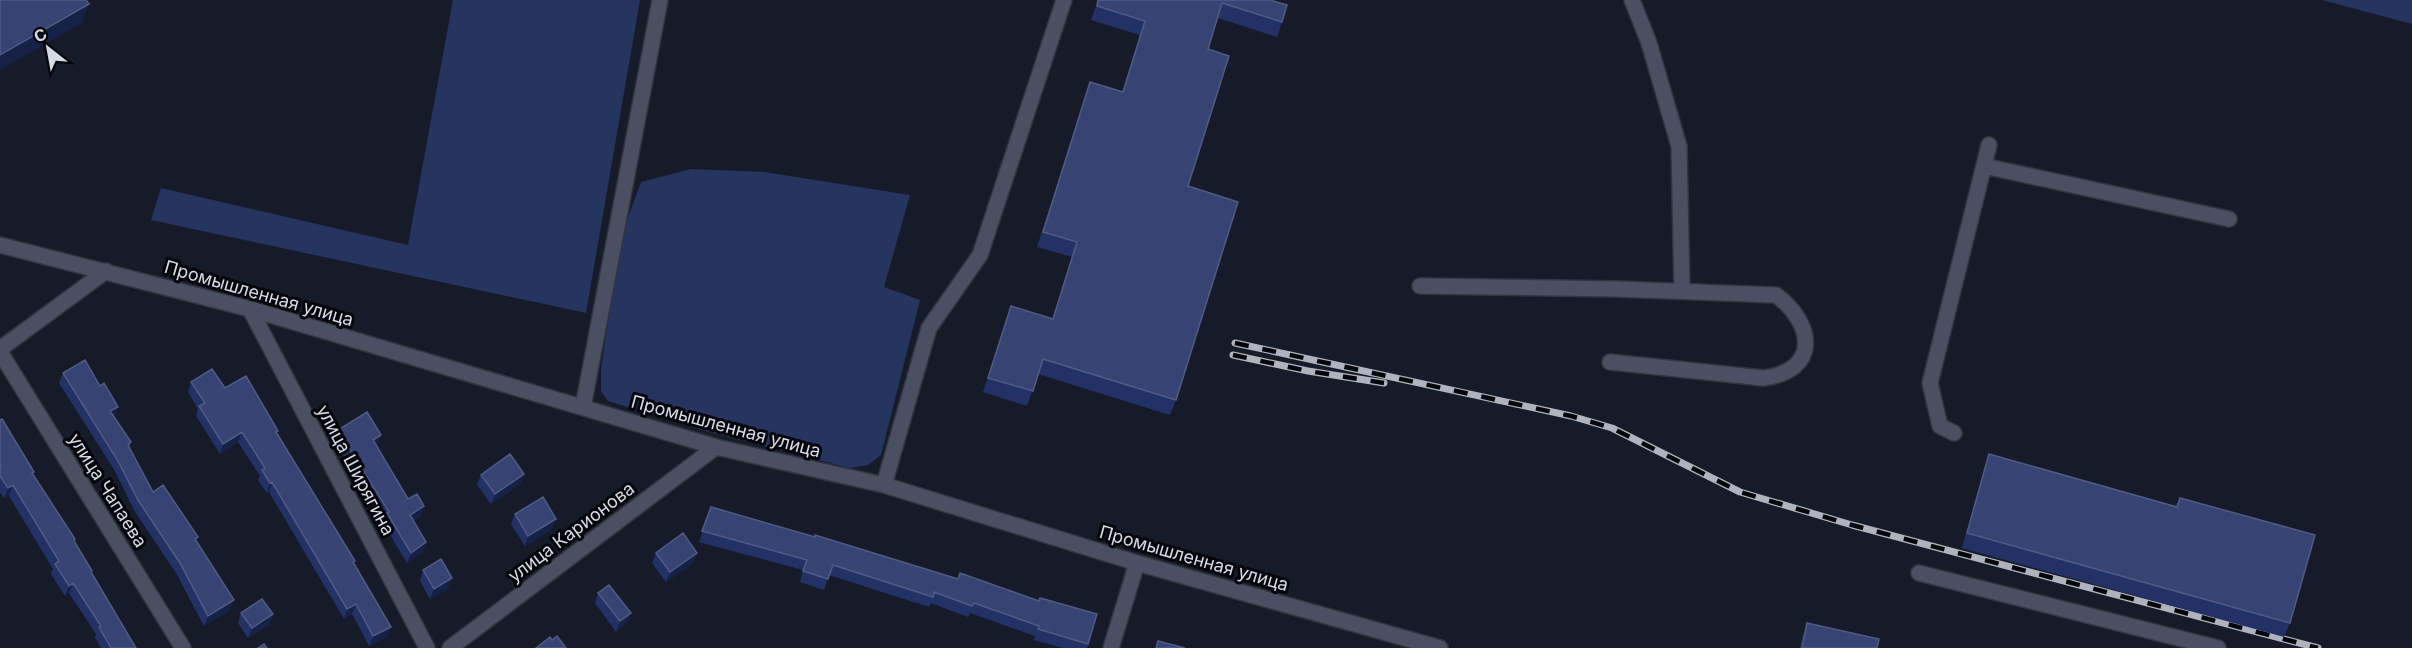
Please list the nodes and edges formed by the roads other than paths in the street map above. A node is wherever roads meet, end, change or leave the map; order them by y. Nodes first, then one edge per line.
1 (660, 0) edge
2 (1064, 0) edge
3 (1632, 0) edge
4 (1989, 145) dead end
5 (1984, 166) junction
6 (2229, 219) dead end
7 (0, 245) edge
8 (106, 271) junction
9 (1420, 286) dead end
10 (1682, 291) junction
11 (250, 309) junction
12 (0, 350) edge
13 (1610, 362) dead end
14 (583, 407) junction
15 (1954, 433) dead end
16 (716, 447) junction
17 (884, 485) junction
18 (1137, 563) junction
19 (1919, 573) dead end
20 (183, 648) edge
21 (428, 648) edge
22 (450, 648) edge
23 (1111, 648) edge
24 (1440, 648) edge
25 (2218, 648) edge

1 - 14 street
2 - 17 street
3 - 10 street
4 - 5 street
5 - 6 street
5 - 15 street
7 - 8 street, Промышленная улица
8 - 11 street, Промышленная улица
8 - 12 street
9 - 10 street
10 - 13 street
11 - 14 street, Промышленная улица
11 - 21 street, улица Ширягина
12 - 20 street, улица Чапаева
14 - 16 street, Промышленная улица
16 - 17 street, Промышленная улица
16 - 22 street, улица Карионова
17 - 18 street, Промышленная улица
18 - 23 street
18 - 24 street, Промышленная улица
19 - 25 street

